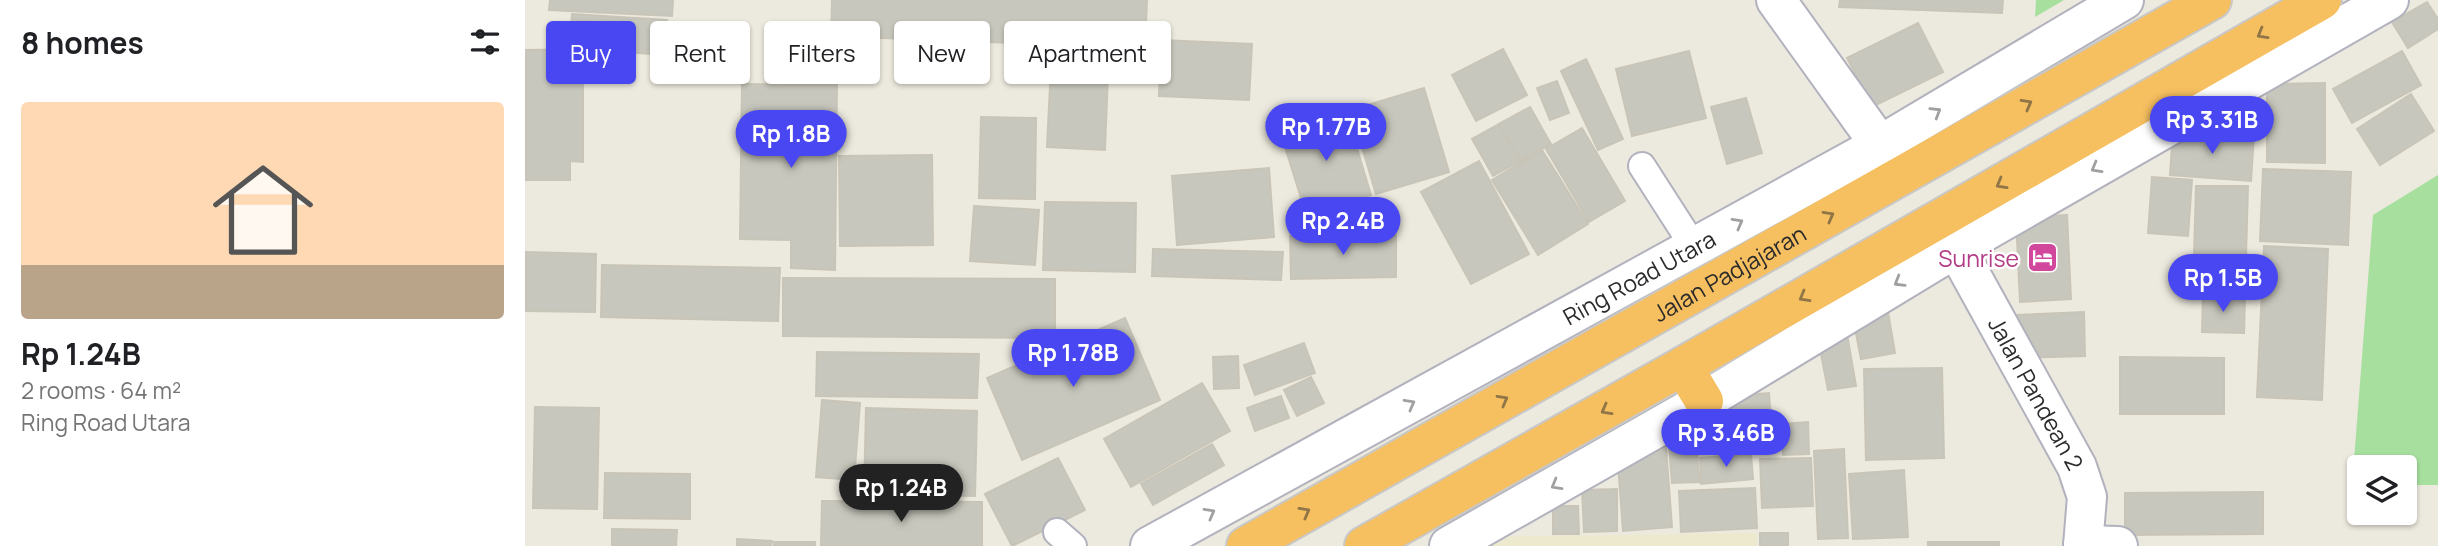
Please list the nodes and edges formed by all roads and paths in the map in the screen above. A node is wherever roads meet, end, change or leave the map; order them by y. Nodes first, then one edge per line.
1 (1776, 0) edge
2 (2211, 0) edge
3 (2322, 0) edge
4 (2389, 0) edge
5 (2108, 5) edge
6 (1880, 145) junction
7 (1642, 166) dead end
8 (1694, 247) junction
9 (1956, 248) junction
10 (1683, 366) junction
11 (1704, 401) junction
12 (1150, 546) edge
13 (1246, 546) edge
14 (1364, 546) edge
15 (1449, 546) edge
16 (2095, 546) edge

1 - 6 street
13 -> 2 highway, Jalan Padjajaran
3 -> 10 highway
4 -> 9 street
6 -> 5 street, Ring Road Utara
8 -> 6 street, Ring Road Utara
7 - 8 lane
12 -> 8 street, Ring Road Utara
9 -> 11 street
9 - 16 street, Jalan Pandean 2
10 - 11 highway
10 -> 14 highway
11 -> 15 street

